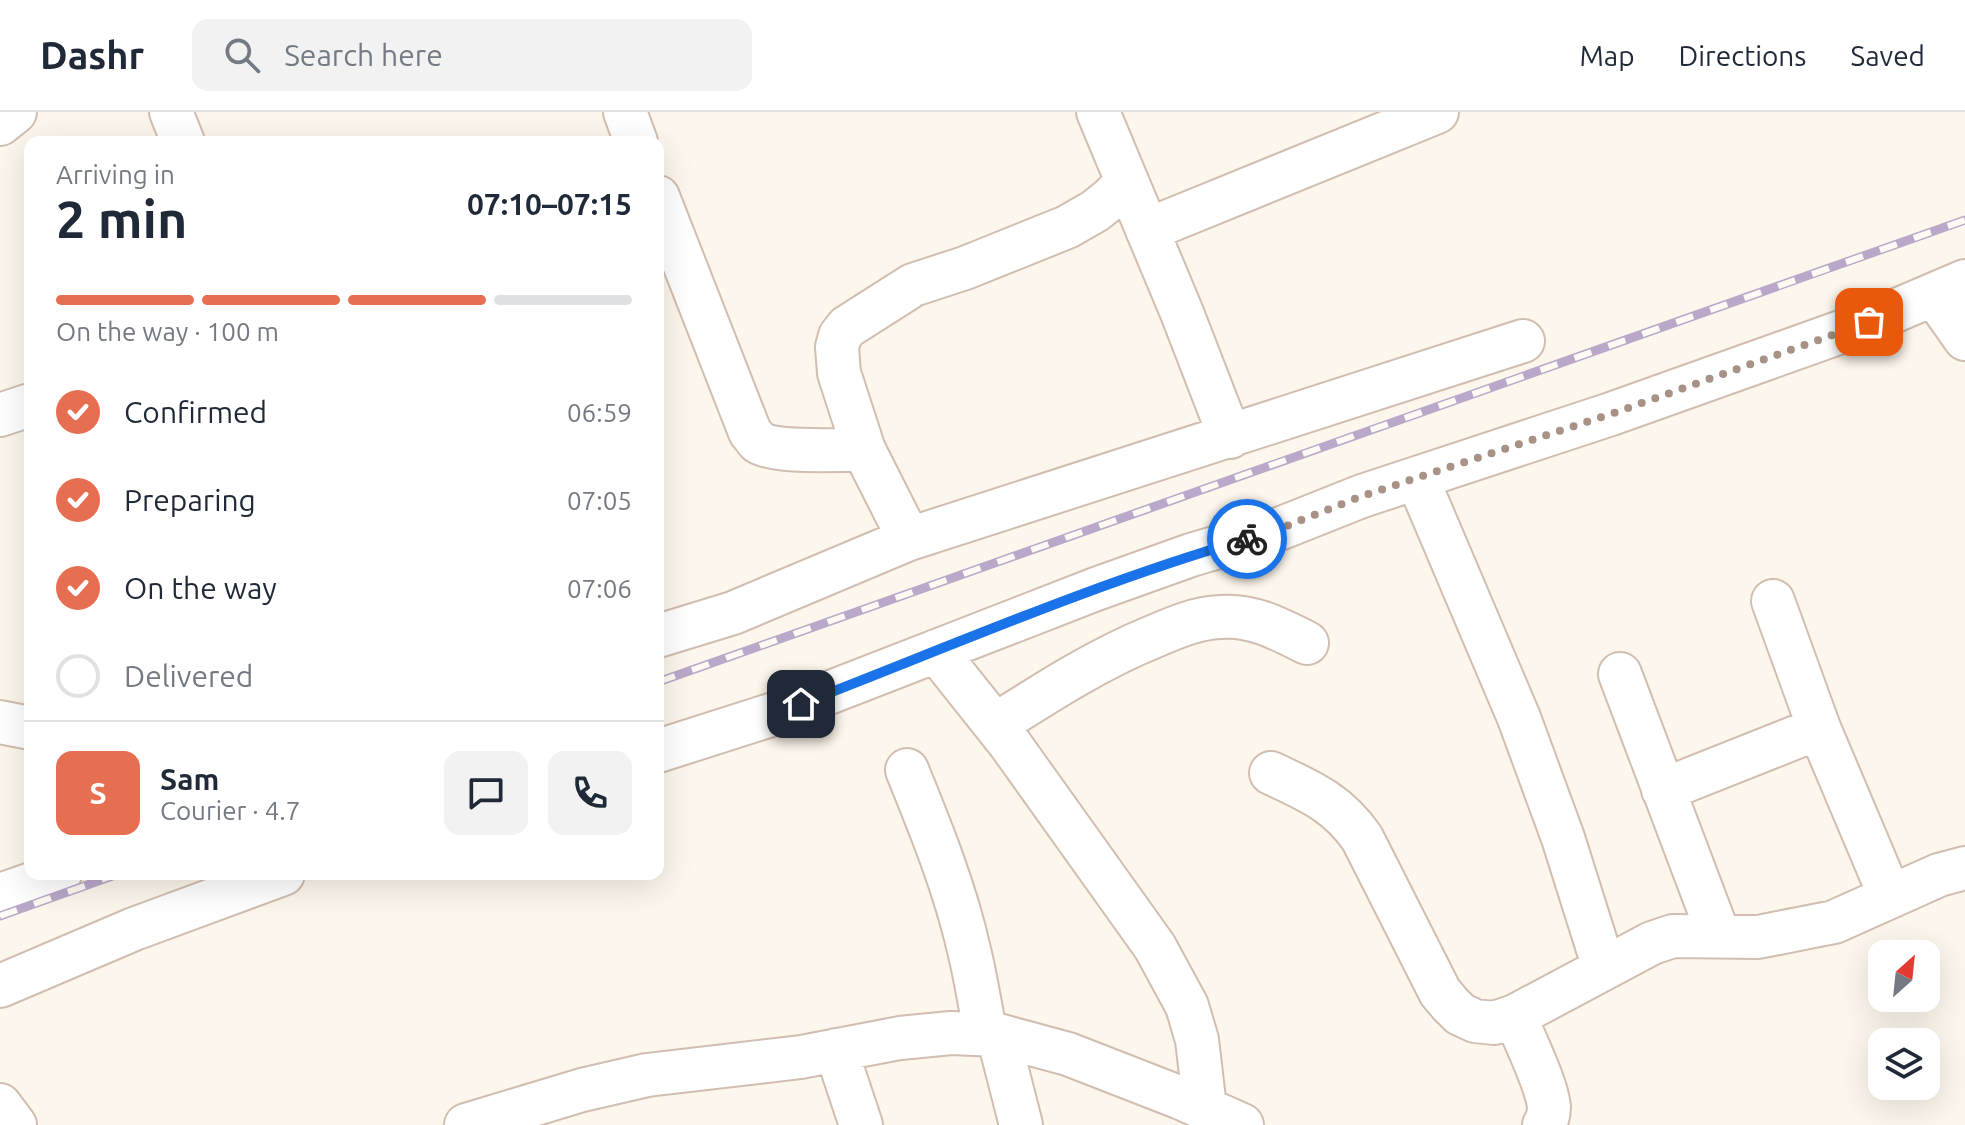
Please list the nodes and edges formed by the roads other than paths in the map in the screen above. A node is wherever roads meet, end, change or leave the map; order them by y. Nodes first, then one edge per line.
1 (15, 112) edge
2 (171, 112) edge
3 (625, 112) edge
4 (1098, 112) edge
5 (1437, 112) edge
6 (0, 124) edge
7 (181, 136) edge
8 (634, 136) edge
9 (1127, 182) junction
10 (664, 212) edge
11 (1147, 230) junction
12 (1950, 288) edge
13 (1965, 339) edge
14 (1523, 341) dead end
15 (24, 407) edge
16 (0, 415) edge
17 (24, 433) edge
18 (1230, 437) junction
19 (0, 439) edge
20 (864, 450) junction
21 (1417, 478) junction
22 (909, 539) junction
23 (1773, 601) dead end
24 (664, 634) edge
25 (1307, 643) dead end
26 (936, 651) junction
27 (1620, 674) dead end
28 (0, 722) edge
29 (995, 725) junction
30 (24, 727) edge
31 (1819, 728) junction
32 (664, 749) edge
33 (907, 770) dead end
34 (1271, 773) dead end
35 (1663, 790) junction
36 (1965, 868) edge
37 (43, 880) edge
38 (267, 880) edge
39 (0, 895) edge
40 (1890, 896) junction
41 (1719, 936) junction
42 (1604, 968) junction
43 (0, 986) edge
44 (1515, 1016) junction
45 (992, 1035) junction
46 (836, 1050) junction
47 (0, 1105) edge
48 (1190, 1110) edge
49 (15, 1125) edge
50 (466, 1125) edge
51 (861, 1125) edge
52 (1021, 1125) edge
53 (1242, 1125) edge
54 (1544, 1125) edge

1 - 6 street
2 - 7 street
3 - 8 street
4 - 9 street
5 - 11 street
9 - 11 street
9 - 20 street
10 - 20 street
11 - 18 street
12 - 13 street
12 - 21 street
14 - 18 street
15 - 16 street
17 - 19 street
18 - 22 street
20 - 22 street
21 - 26 street
21 - 42 street
22 - 24 street
23 - 31 street
25 - 29 street
26 - 29 street
26 - 32 street
27 - 35 street
28 - 30 street
29 - 48 street
31 - 35 street
31 - 40 street
33 - 45 street
34 - 44 street
35 - 41 street
36 - 40 street
37 - 39 street
38 - 43 street
40 - 41 street
41 - 42 street
42 - 44 street
44 - 54 street
45 - 46 street
45 - 48 street
45 - 52 street
46 - 50 street
46 - 51 street
47 - 49 street
48 - 53 street

